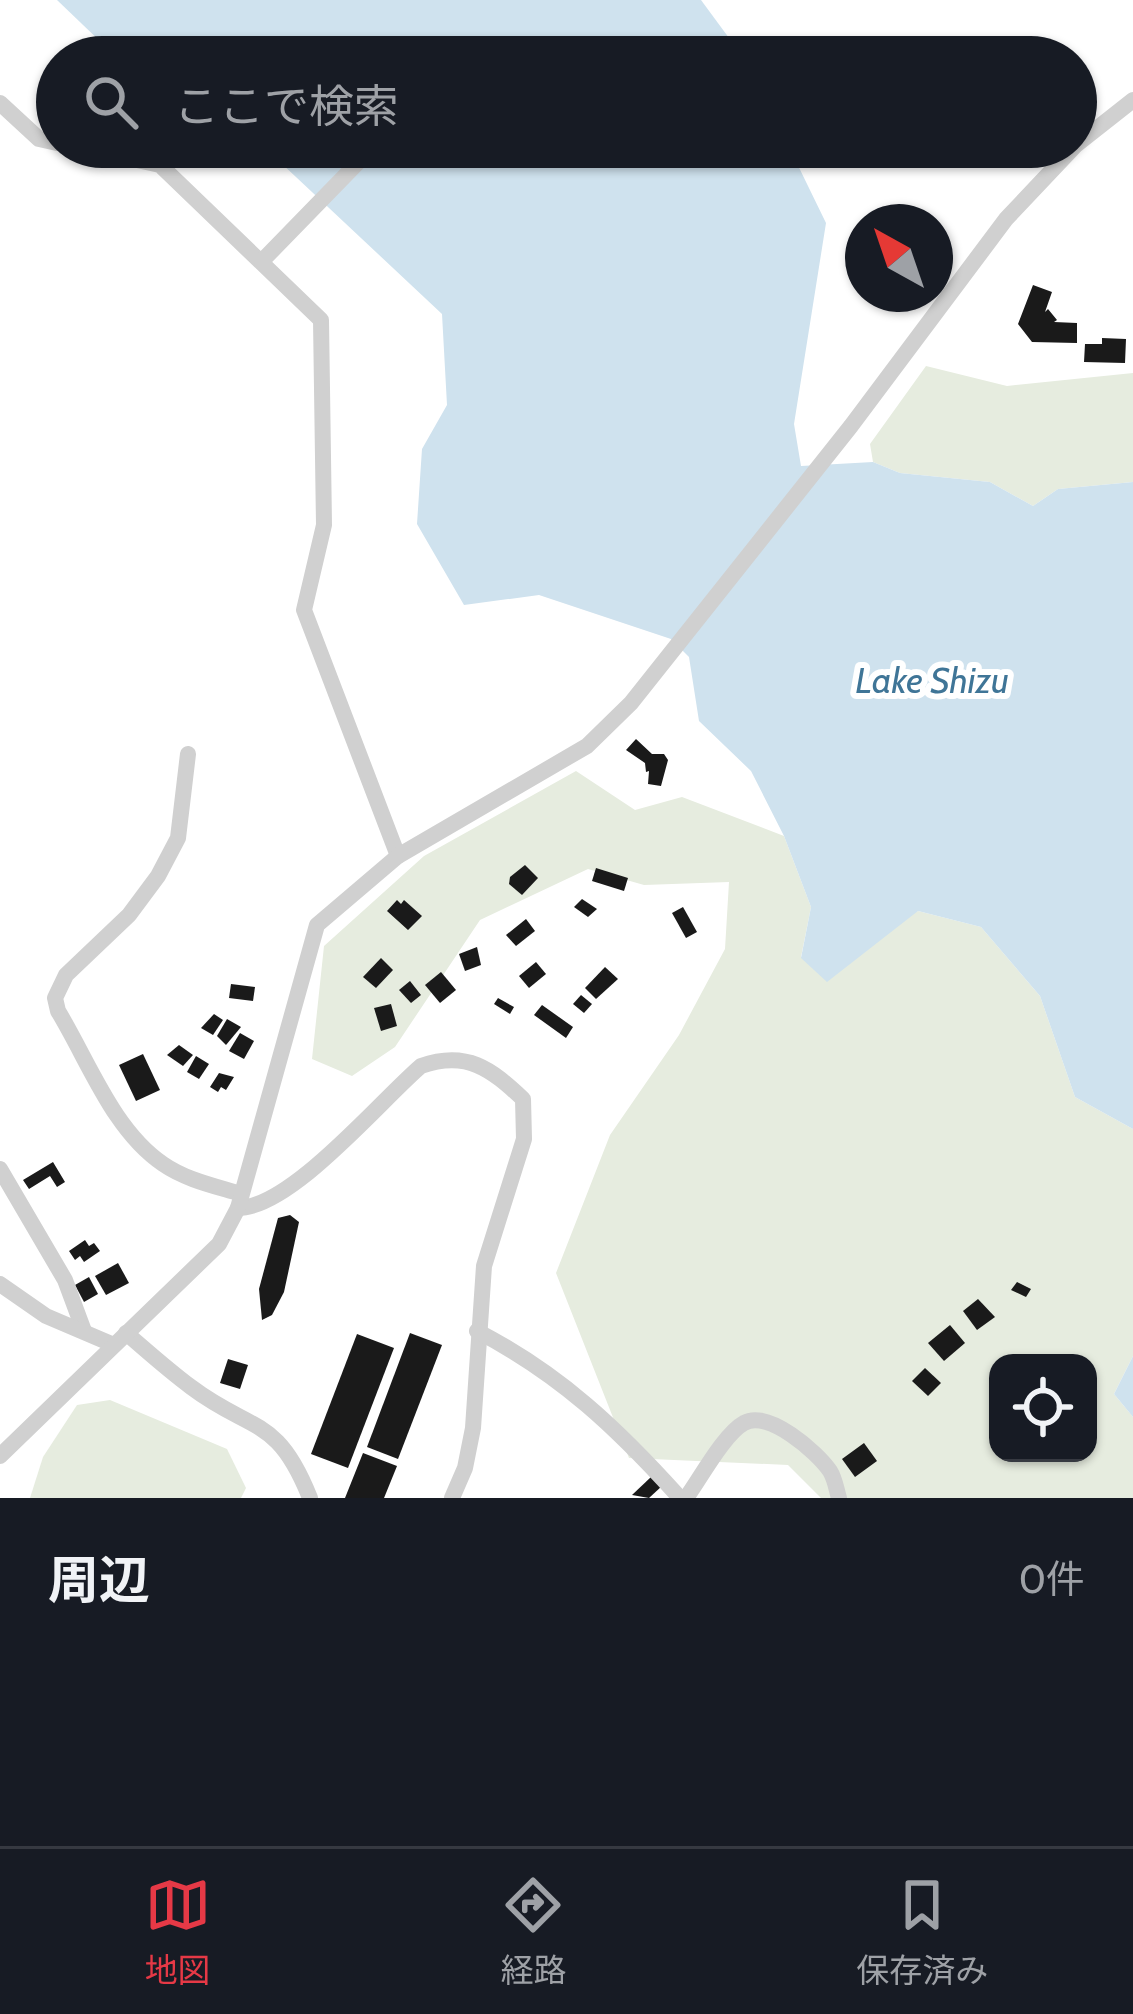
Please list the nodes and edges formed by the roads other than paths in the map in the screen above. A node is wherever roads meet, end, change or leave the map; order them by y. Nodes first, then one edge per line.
1 (1133, 100) edge
2 (0, 103) edge
3 (1097, 129) edge
4 (36, 136) edge
5 (164, 168) edge
6 (353, 168) edge
7 (1054, 168) edge
8 (268, 255) junction
9 (188, 754) dead end
10 (398, 856) junction
11 (0, 1169) edge
12 (240, 1201) junction
13 (0, 1284) edge
14 (84, 1331) junction
15 (477, 1331) junction
16 (120, 1339) junction
17 (0, 1456) edge
18 (310, 1498) edge
19 (452, 1498) edge
20 (683, 1498) edge
21 (839, 1498) edge

1 - 3 street
2 - 4 street
5 - 8 street
6 - 8 street
7 - 10 street
8 - 10 street
9 - 12 street
10 - 12 street
11 - 14 street
12 - 15 street
12 - 16 street
13 - 14 street
14 - 16 street
15 - 19 street
15 - 20 street
16 - 17 street
16 - 18 street
20 - 21 street

